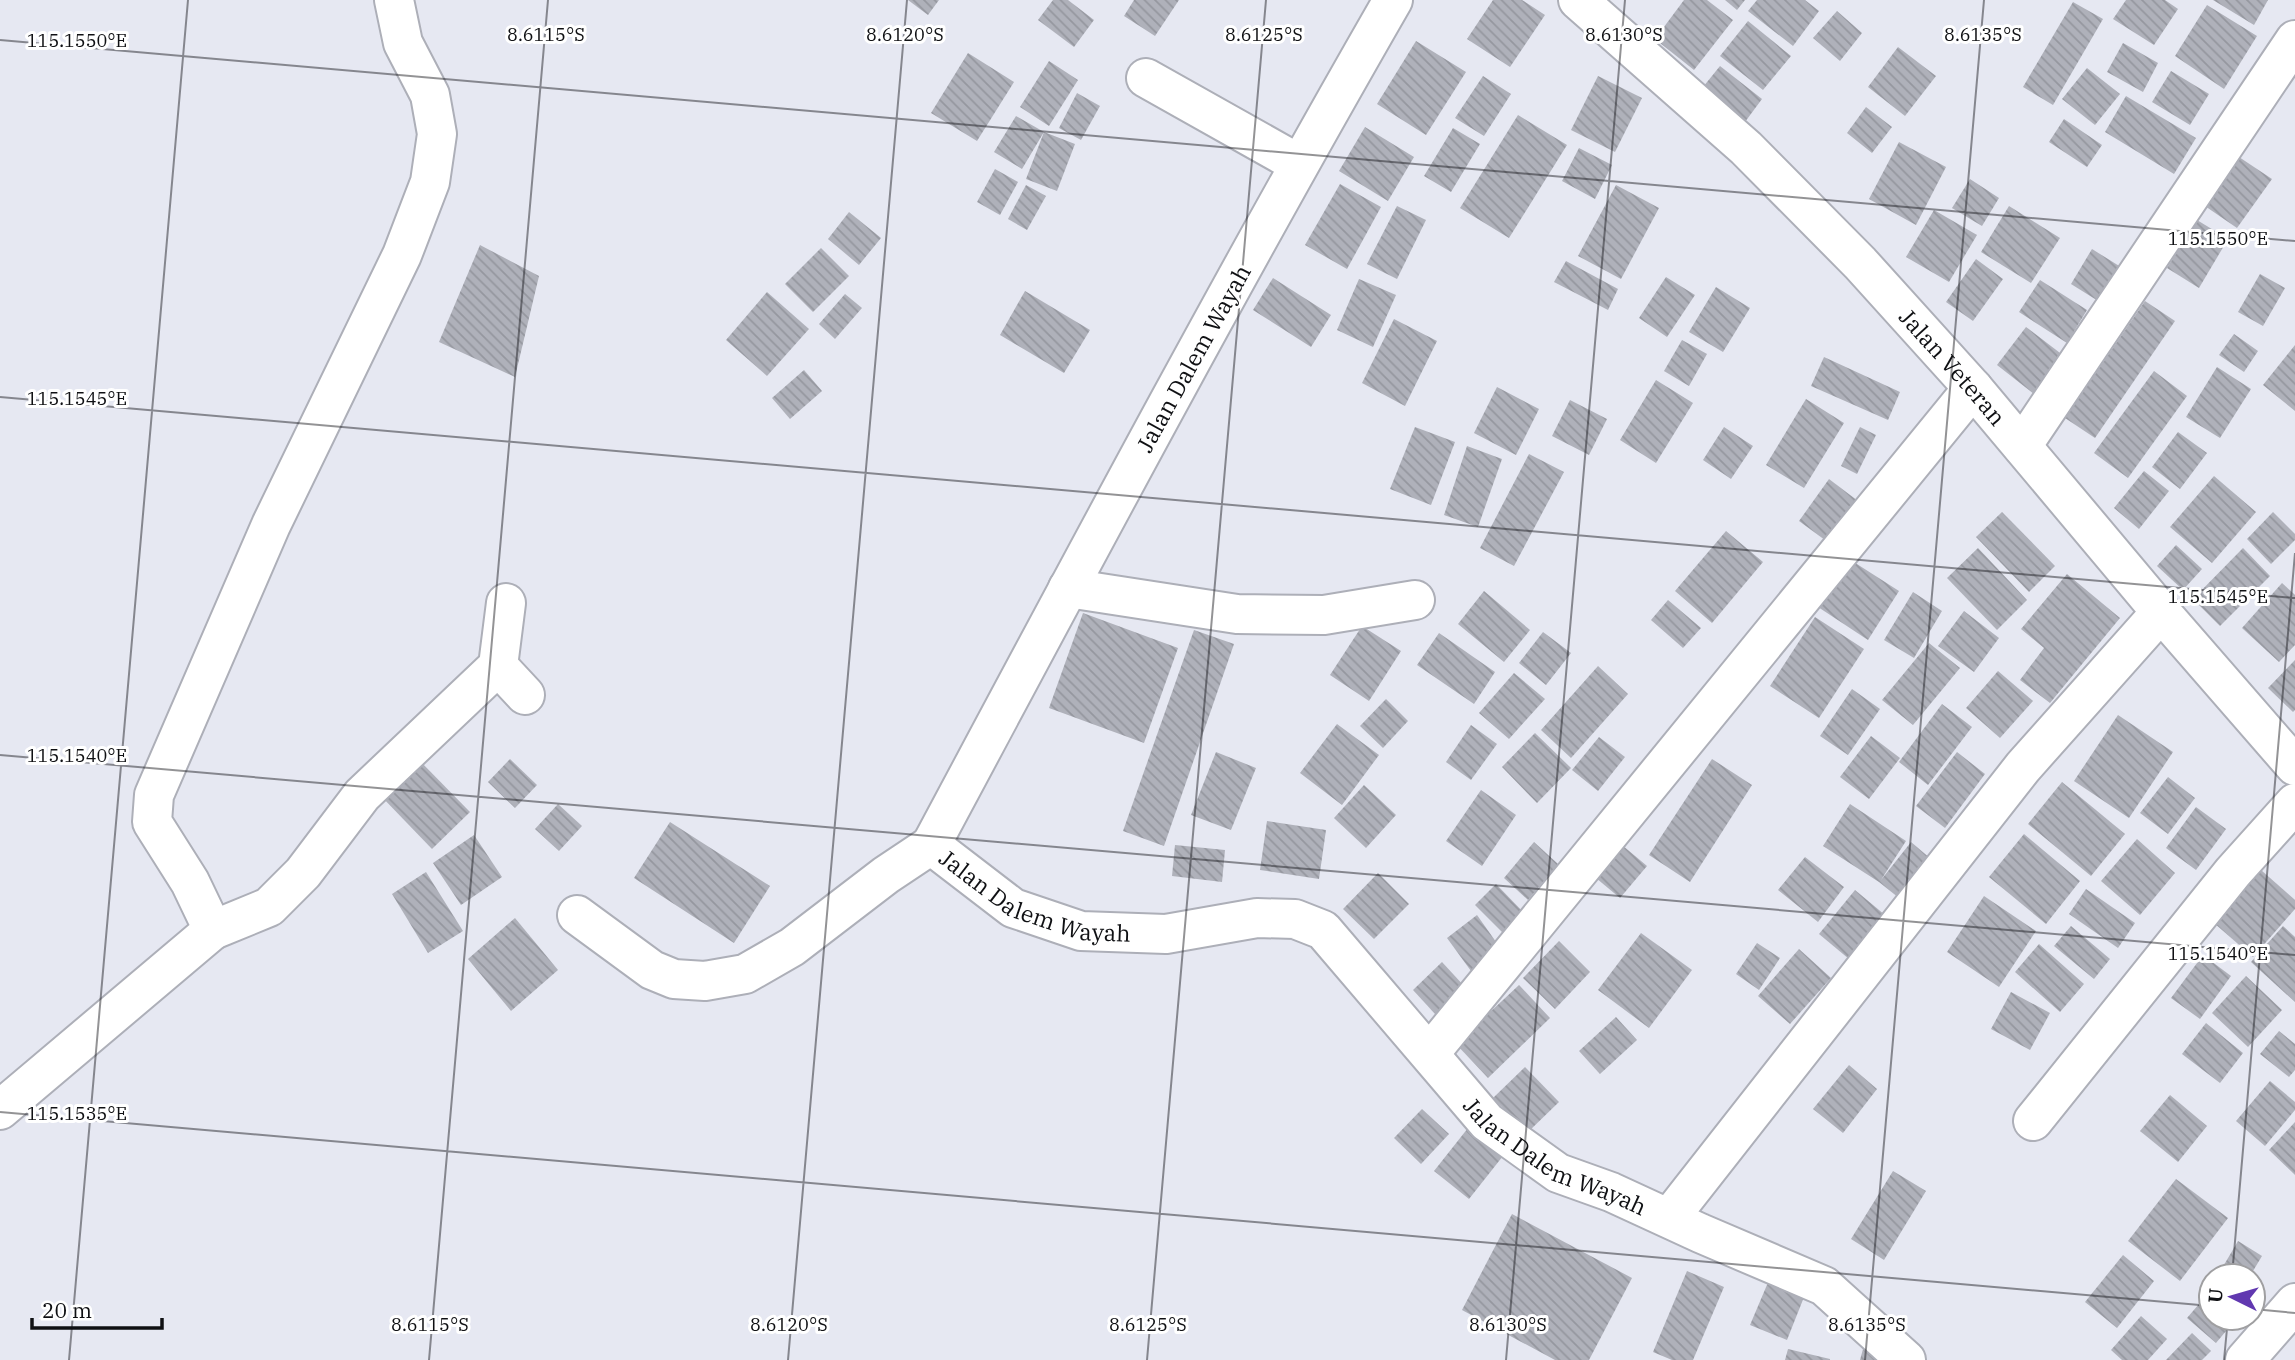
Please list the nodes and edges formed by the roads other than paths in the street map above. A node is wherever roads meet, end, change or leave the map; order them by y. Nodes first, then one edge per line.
1 (394, 0) edge
2 (1394, 0) edge
3 (1578, 0) edge
4 (2295, 40) edge
5 (1146, 79) dead end
6 (1299, 164) junction
7 (1973, 388) junction
8 (2022, 446) junction
9 (1068, 588) junction
10 (1415, 600) dead end
11 (506, 603) dead end
12 (2161, 612) junction
13 (498, 666) junction
14 (525, 695) dead end
15 (2295, 766) edge
16 (2295, 803) edge
17 (931, 845) junction
18 (578, 915) dead end
19 (213, 930) junction
20 (1430, 1053) junction
21 (0, 1110) edge
22 (2033, 1121) dead end
23 (1670, 1217) junction
24 (2295, 1303) edge
25 (1906, 1360) edge
26 (2245, 1360) edge

1 - 19 street
2 - 6 street, Jalan Dalem Wayah
3 - 7 street, Jalan Veteran
4 - 8 street
5 - 6 street
6 - 9 street, Jalan Dalem Wayah
7 - 8 street, Jalan Veteran
7 - 20 street
8 - 12 street, Jalan Veteran
9 - 10 street
9 - 17 street, Jalan Dalem Wayah
11 - 13 street
12 - 15 street, Jalan Veteran
12 - 23 street
13 - 14 street
13 - 19 street
16 - 22 street
17 - 18 street
17 - 20 street, Jalan Dalem Wayah
19 - 21 street
20 - 23 street, Jalan Dalem Wayah
23 - 25 street, Jalan Dalem Wayah
24 - 26 street

